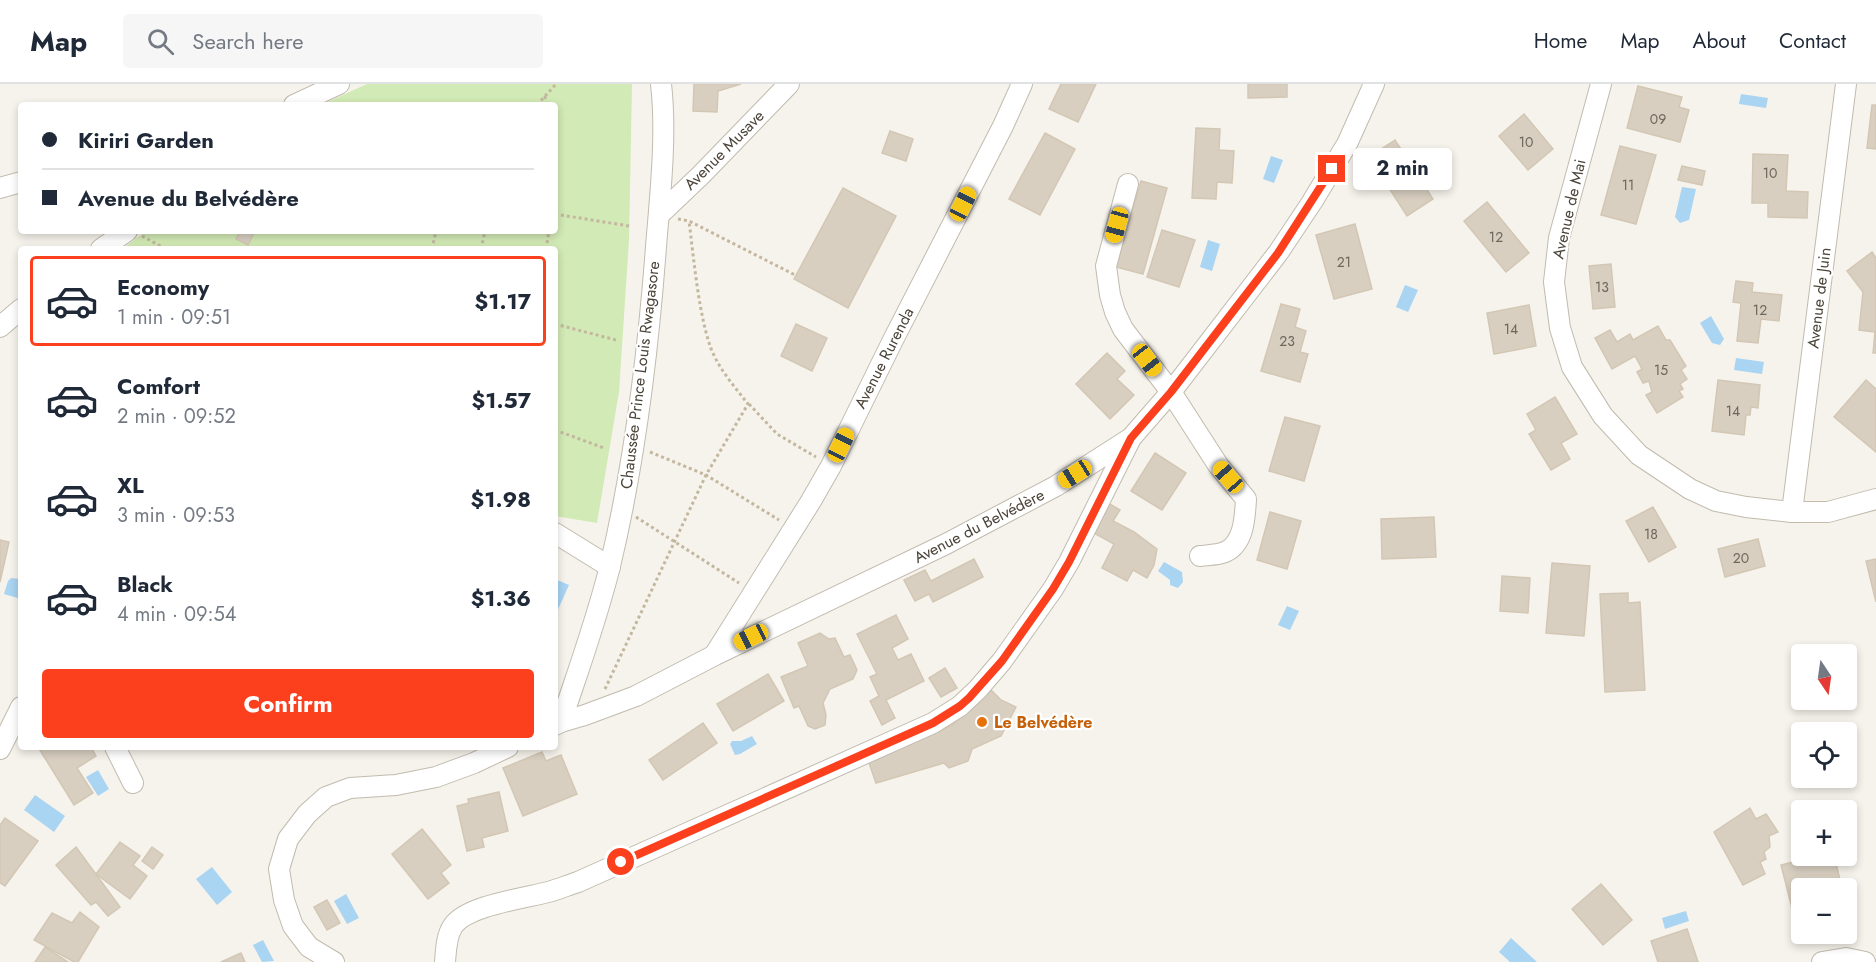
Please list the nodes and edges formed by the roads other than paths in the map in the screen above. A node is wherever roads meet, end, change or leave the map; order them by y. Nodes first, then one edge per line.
1 (339, 84) edge
2 (661, 84) edge
3 (789, 84) edge
4 (1022, 84) edge
5 (1374, 84) edge
6 (1601, 84) edge
7 (1846, 84) edge
8 (300, 102) edge
9 (18, 183) edge
10 (1128, 184) dead end
11 (0, 188) edge
12 (658, 214) junction
13 (129, 238) edge
14 (109, 246) edge
15 (18, 312) edge
16 (0, 327) edge
17 (1171, 392) junction
18 (1131, 438) junction
19 (1876, 499) edge
20 (1792, 512) junction
21 (558, 535) edge
22 (1200, 556) dead end
23 (610, 567) junction
24 (715, 655) junction
25 (18, 713) edge
26 (558, 723) edge
27 (0, 749) edge
28 (116, 750) edge
29 (502, 750) edge
30 (133, 783) dead end
31 (334, 962) edge
32 (446, 962) edge
33 (1822, 962) edge
34 (1865, 962) edge

1 - 8 street
2 - 12 street, Chaussée Prince Louis Rwagasore
3 - 12 street, Avenue Musave
4 - 24 street, Avenue Rurenda
5 - 17 street, Avenue du Belvédère
6 - 20 street, Avenue de Mai
7 - 20 street, Avenue de Juin
9 - 11 street
10 - 17 street
12 - 23 street, Chaussée Prince Louis Rwagasore
13 - 14 street
15 - 16 street
17 - 18 street, Avenue du Belvédère
17 - 22 street
18 - 24 street, Avenue du Belvédère
18 - 32 street
19 - 20 street, Avenue de Mai
21 - 23 street
23 - 26 street, Chaussée Prince Louis Rwagasore
24 - 26 street, Avenue du Belvédère
25 - 27 street
28 - 30 street
29 - 31 street
33 - 34 street

